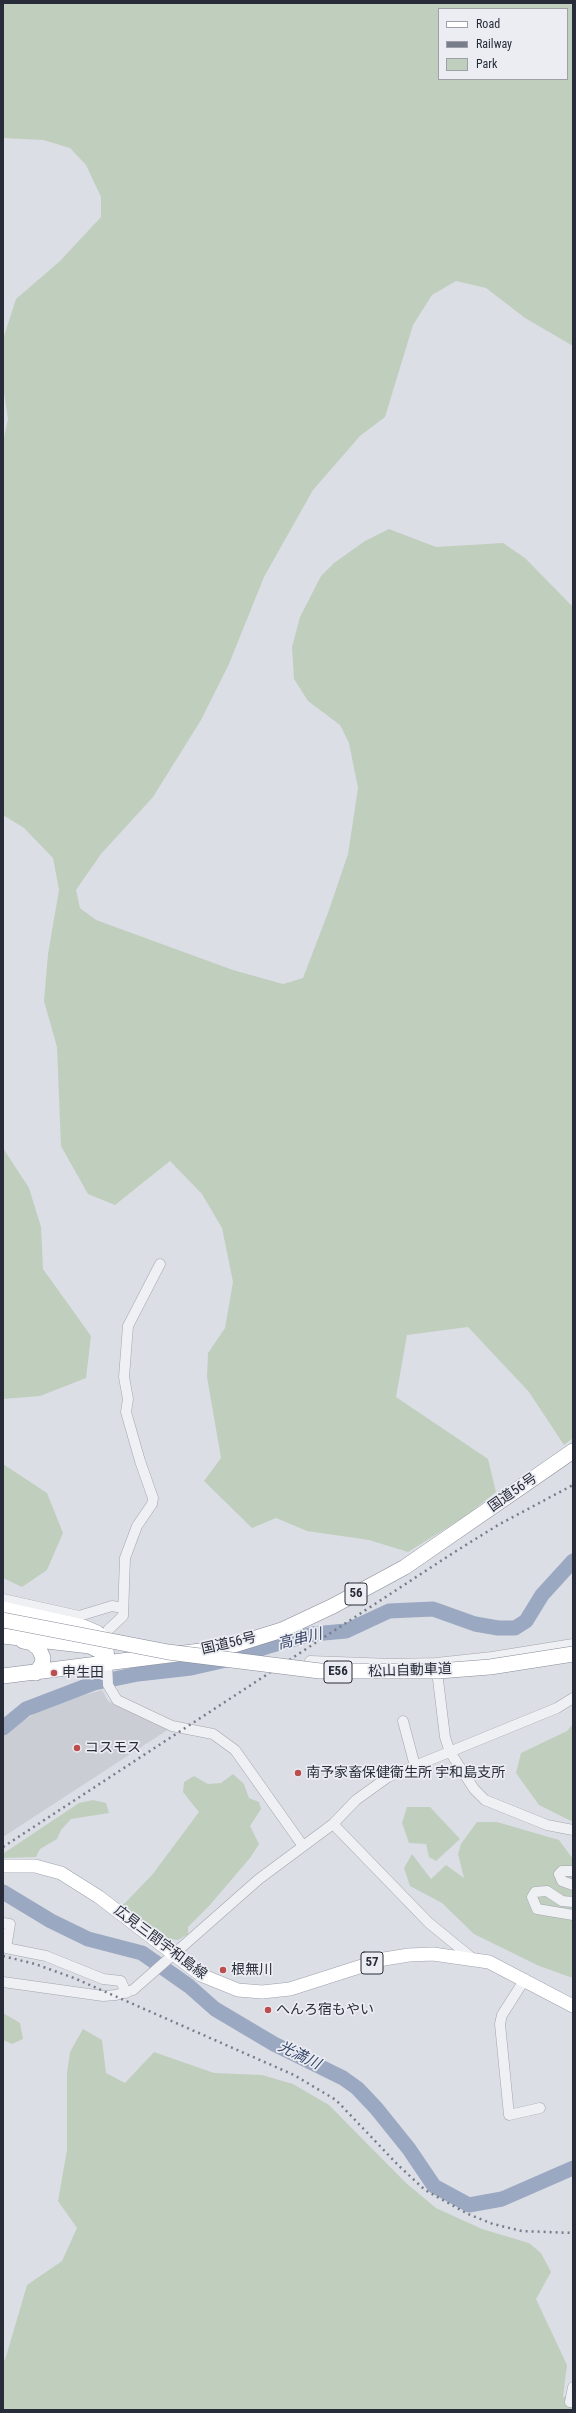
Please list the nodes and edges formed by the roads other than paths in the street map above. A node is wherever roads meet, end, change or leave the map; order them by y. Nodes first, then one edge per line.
1 (160, 1264) dead end
2 (573, 1451) edge
3 (3, 1599) edge
4 (123, 1608) junction
5 (3, 1609) edge
6 (3, 1620) edge
7 (8, 1637) edge
8 (101, 1642) junction
9 (573, 1644) edge
10 (573, 1654) edge
11 (310, 1661) dead end
12 (436, 1663) junction
13 (107, 1668) junction
14 (36, 1673) junction
15 (3, 1676) edge
16 (573, 1698) edge
17 (403, 1721) dead end
18 (450, 1752) junction
19 (415, 1766) junction
20 (333, 1824) junction
21 (573, 1830) edge
22 (303, 1846) junction
23 (7, 1866) edge
24 (573, 1871) edge
25 (573, 1885) edge
26 (573, 1902) edge
27 (573, 1915) edge
28 (3, 1923) edge
29 (472, 1958) junction
30 (169, 1959) junction
31 (525, 1979) junction
32 (3, 1982) edge
33 (126, 1993) junction
34 (573, 2006) edge
35 (540, 2108) dead end
36 (573, 2387) edge
37 (570, 2402) dead end

1 - 4 street
2 - 13 highway, 国道56号 / 56
3 - 4 street
4 - 8 street
5 - 8 highway
6 - 8 highway, E56, bridge
7 - 8 highway
7 - 14 highway
8 - 10 highway, 松山自動車道 / E56, bridge
8 - 13 highway
9 - 12 street
11 - 12 street
12 - 18 street
13 - 14 highway, 国道56号 / 56
13 - 22 street
14 - 15 highway, 国道56号 / 56
16 - 18 street
17 - 19 street
18 - 19 street
18 - 21 street
19 - 20 street
20 - 22 street
20 - 29 street
22 - 30 street
23 - 30 main road, 広見三間宇和島線 / 57
24 - 25 street
26 - 27 street
28 - 33 street
29 - 30 main road, 広見三間宇和島線 / 57
29 - 31 main road, 広見三間宇和島線 / 57
30 - 33 street
31 - 34 main road, 広見三間宇和島線 / 57
31 - 35 street
32 - 33 street
36 - 37 street

